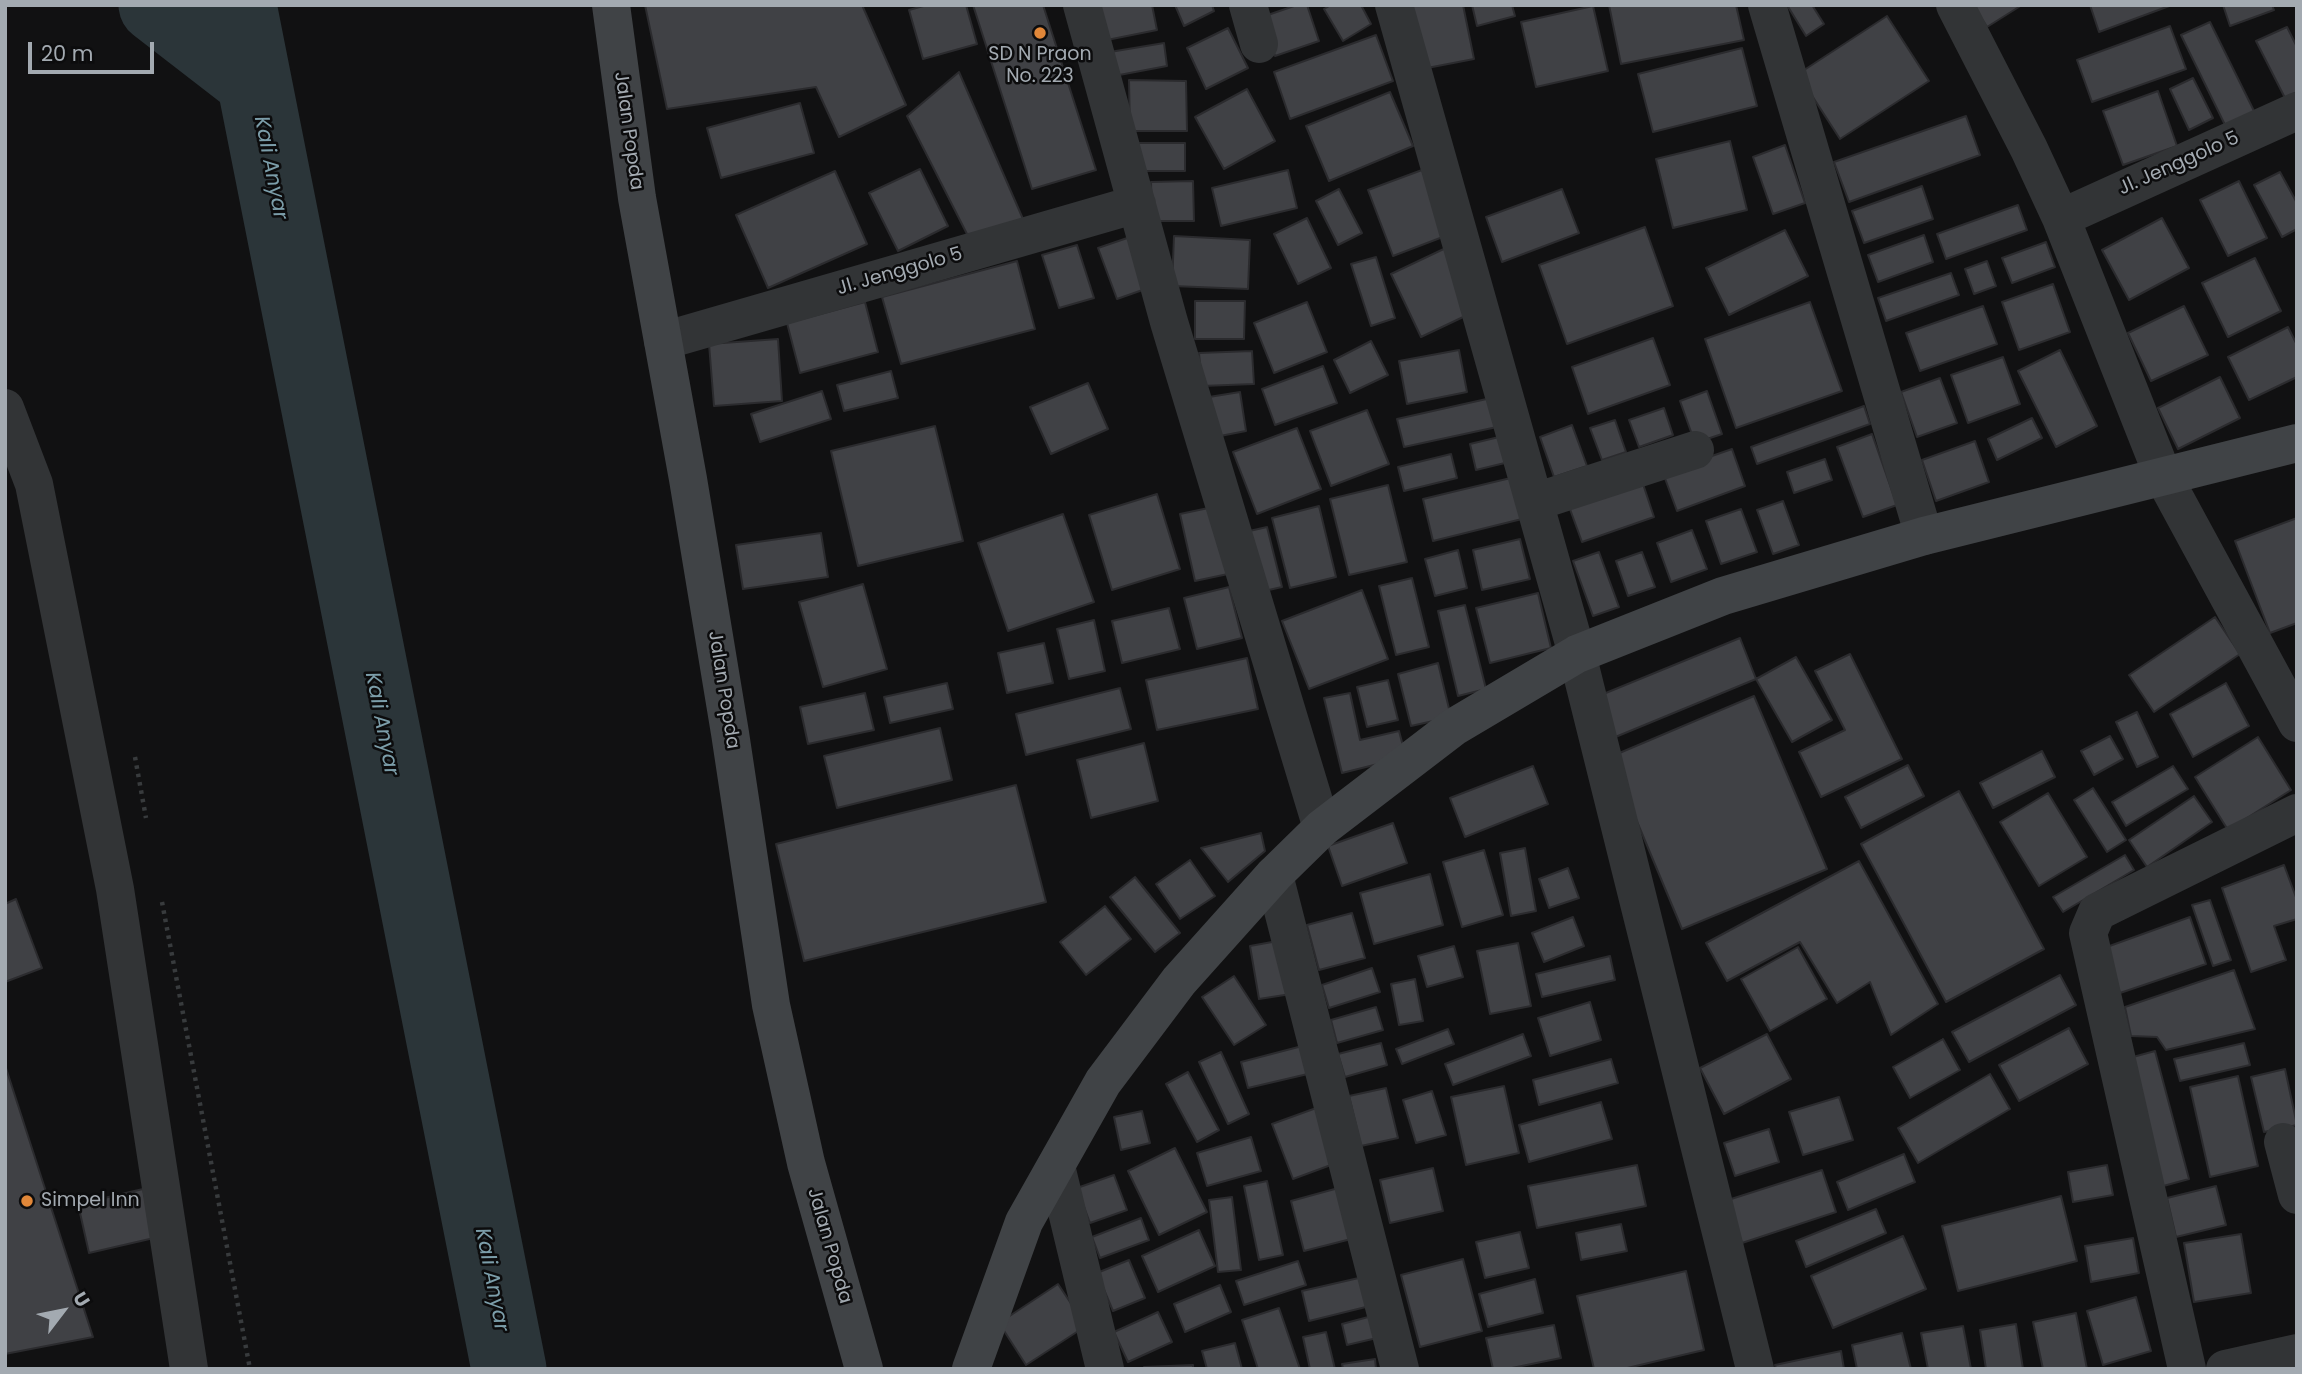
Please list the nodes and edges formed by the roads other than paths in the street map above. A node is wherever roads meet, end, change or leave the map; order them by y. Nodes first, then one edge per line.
1 (611, 5) edge
2 (1082, 5) edge
3 (1248, 5) edge
4 (1394, 5) edge
5 (1767, 5) edge
6 (1955, 5) edge
7 (1259, 44) dead end
8 (2297, 111) edge
9 (1137, 204) junction
10 (2061, 218) junction
11 (663, 341) junction
12 (5, 408) edge
13 (2297, 443) edge
14 (1695, 450) dead end
15 (2163, 475) junction
16 (1535, 502) junction
17 (1924, 536) junction
18 (1577, 654) junction
19 (2297, 723) edge
20 (2297, 813) edge
21 (1322, 828) junction
22 (1274, 875) junction
23 (2283, 1142) dead end
24 (1056, 1166) junction
25 (2297, 1195) edge
26 (2297, 1353) edge
27 (189, 1369) edge
28 (864, 1369) edge
29 (971, 1369) edge
30 (1105, 1369) edge
31 (1400, 1369) edge
32 (1755, 1369) edge
33 (2187, 1369) edge
34 (2225, 1369) edge

1 - 11 street, Jalan Popda
2 - 9 street
3 - 7 street
4 - 16 street
5 - 17 street
6 - 10 street
8 - 10 street, Jl. Jenggolo 5
9 - 11 street, Jl. Jenggolo 5
9 - 21 street
10 - 15 street
11 - 28 street, Jalan Popda
12 - 27 street
13 - 15 street
14 - 16 street
15 - 17 street
15 - 19 street
16 - 18 street
17 - 18 street
18 - 21 street
18 - 32 street
20 - 33 street
21 - 22 street
22 - 24 street
22 - 31 street
23 - 25 street
24 - 29 street
24 - 30 street
26 - 34 street

